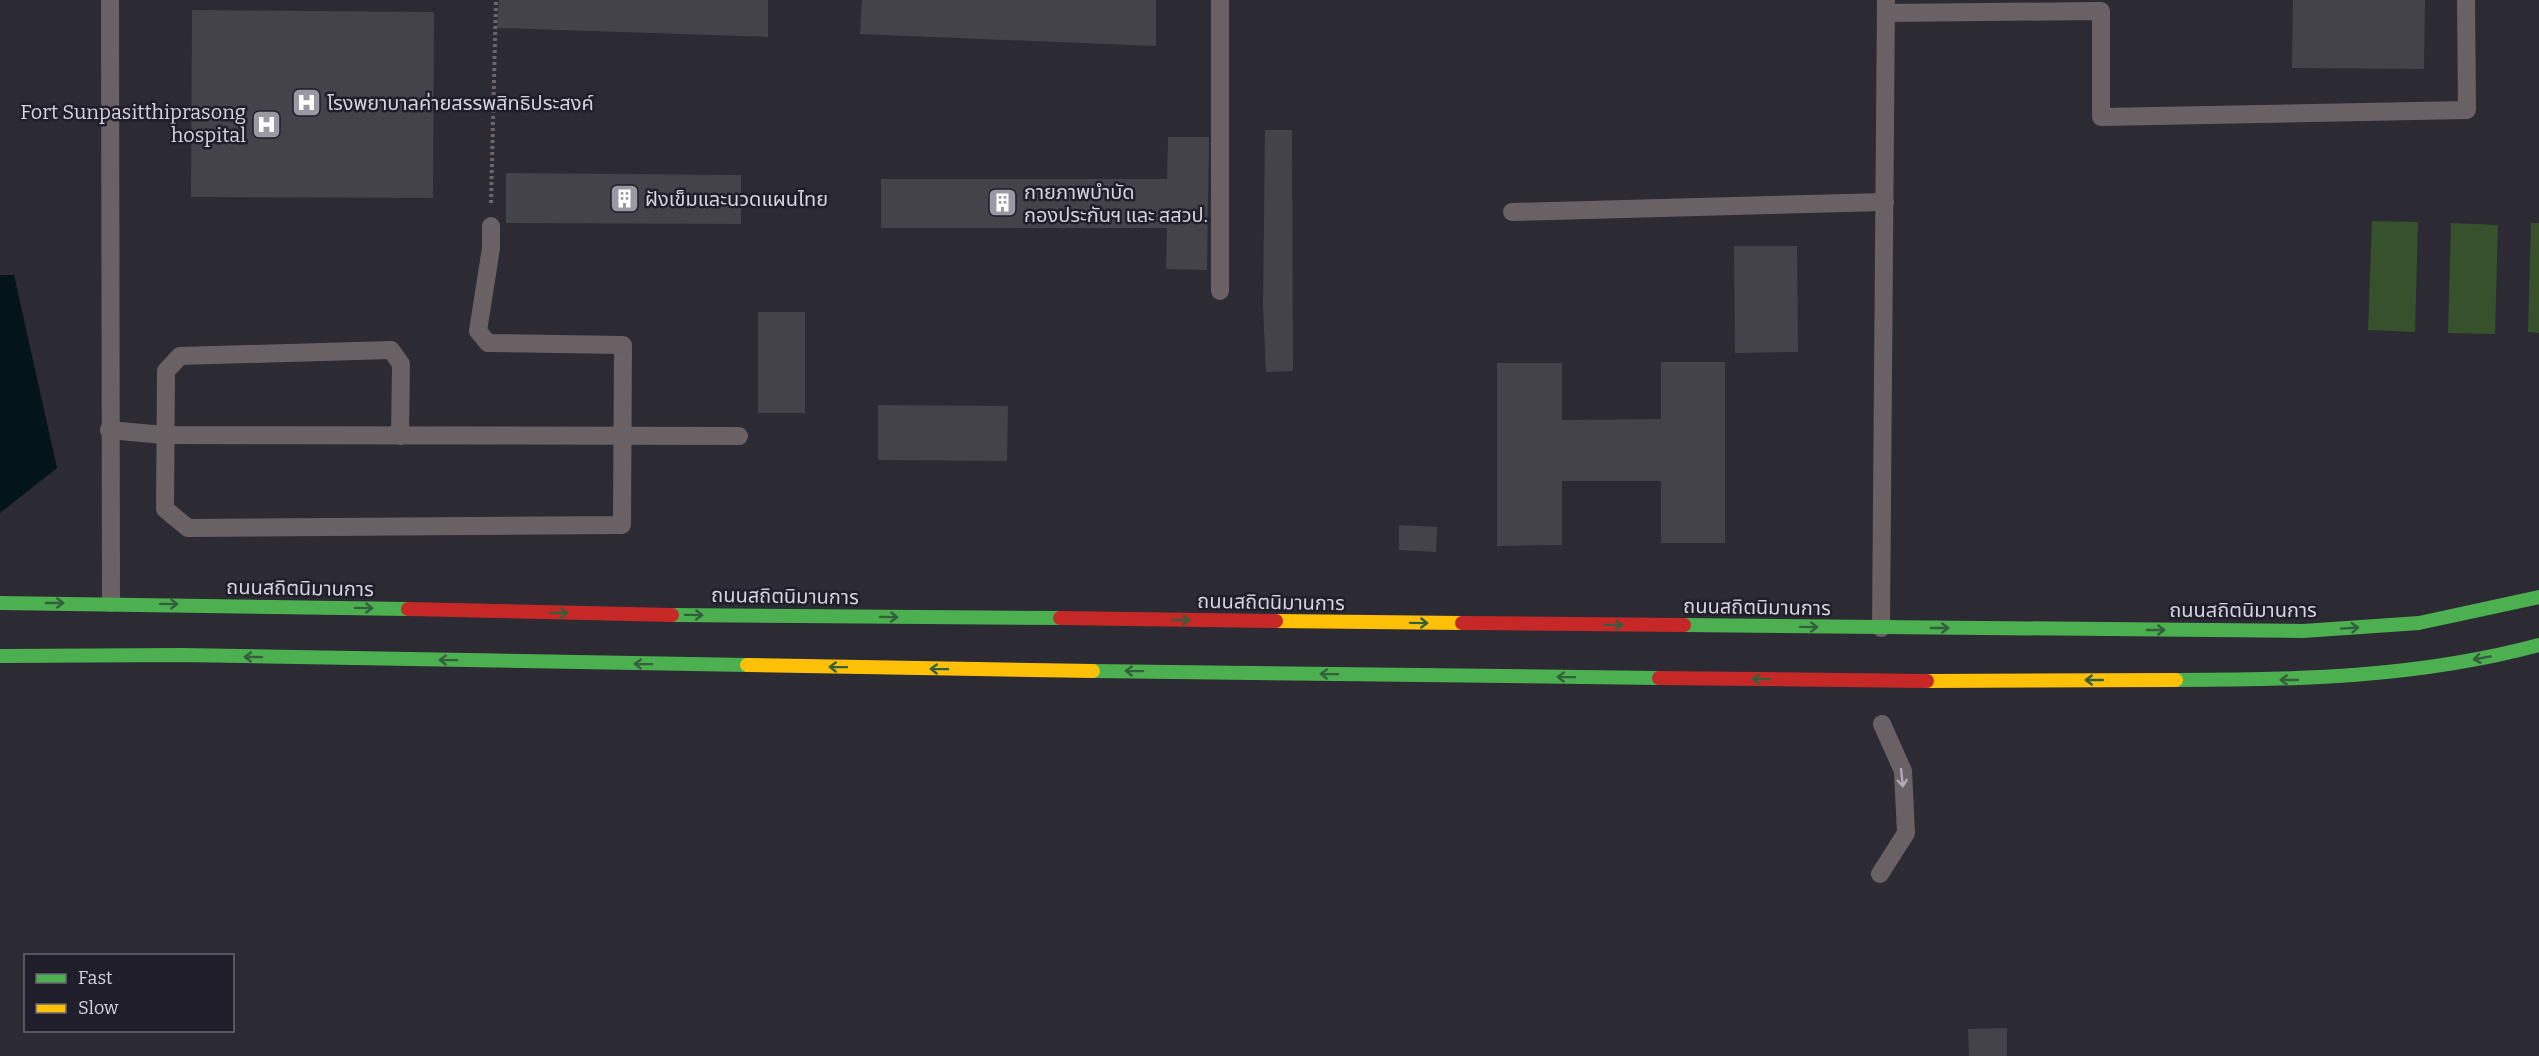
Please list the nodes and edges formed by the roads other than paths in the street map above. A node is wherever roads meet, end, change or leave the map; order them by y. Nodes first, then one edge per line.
1 (110, 0) edge
2 (1220, 0) edge
3 (2466, 0) edge
4 (2101, 5) edge
5 (1886, 7) edge
6 (1885, 202) junction
7 (1512, 212) dead end
8 (491, 226) road end
9 (1220, 291) dead end
10 (109, 430) junction
11 (164, 435) junction
12 (400, 436) junction
13 (623, 436) junction
14 (739, 436) dead end
15 (2539, 597) edge
16 (0, 603) edge
17 (111, 603) junction
18 (110, 624) dead end
19 (1881, 633) junction
20 (2539, 645) edge
21 (0, 656) edge
22 (1882, 724) dead end
23 (1880, 874) dead end

1 - 10 lane
2 - 9 lane
3 - 4 lane
4 - 5 lane
5 - 6 lane
6 - 7 lane
6 - 19 lane
8 - 13 lane
10 - 11 lane
10 - 17 lane
11 - 12 lane
11 - 12 lane
11 - 13 lane
12 - 13 lane
13 - 14 lane
19 -> 15 main road, ถนนสถิตนิมานการ
16 -> 17 main road, ถนนสถิตนิมานการ
17 - 18 main road
17 -> 19 main road, ถนนสถิตนิมานการ
20 -> 21 main road
22 -> 23 lane

